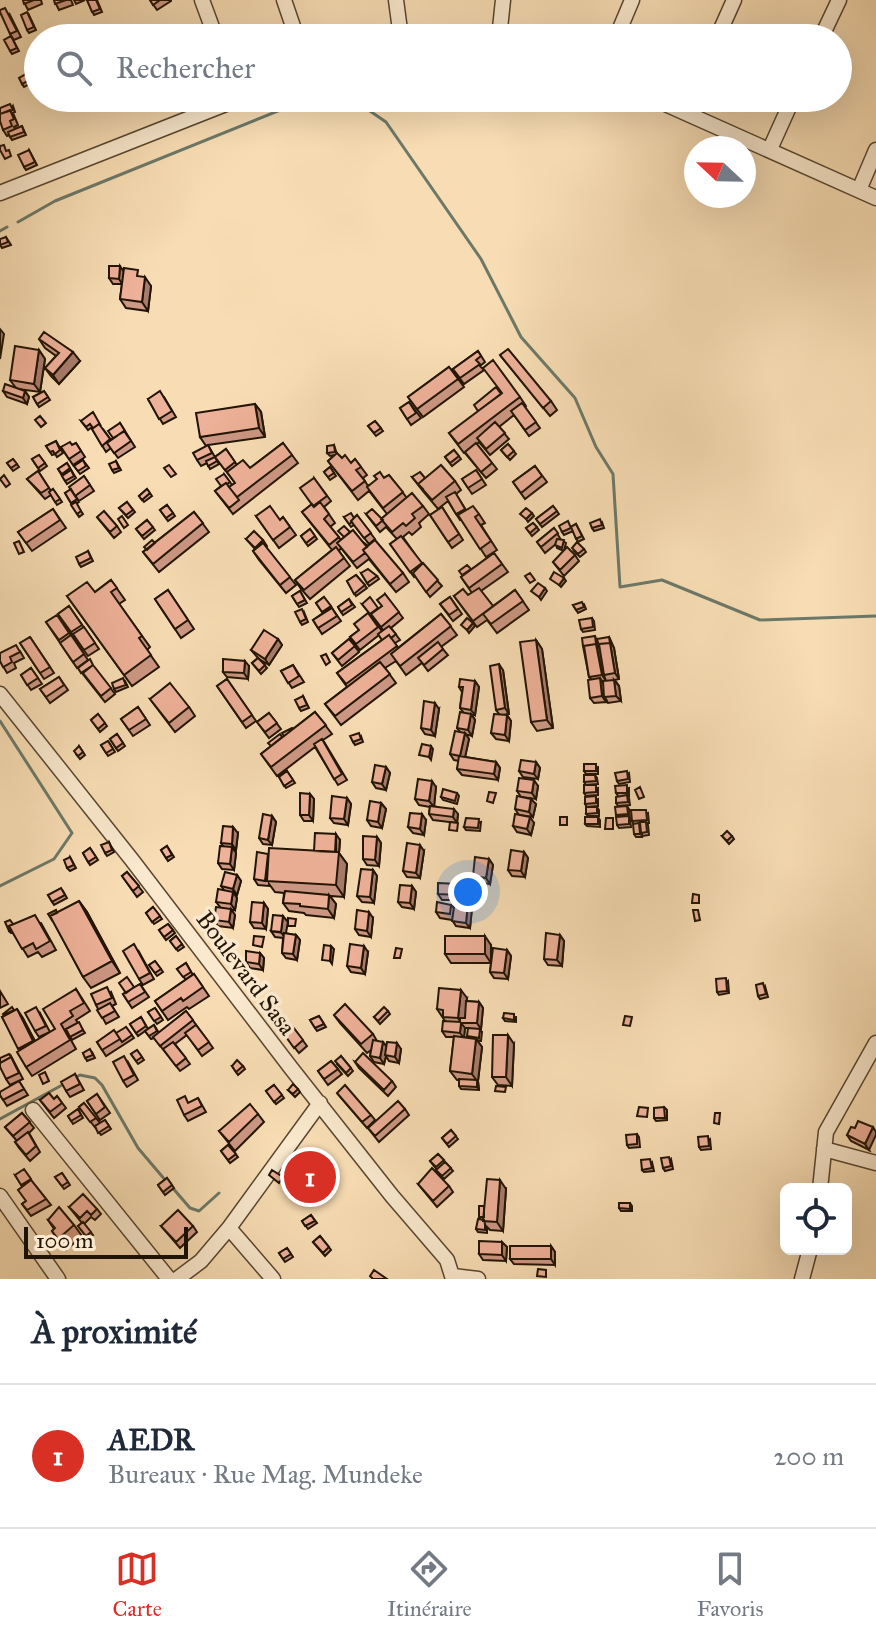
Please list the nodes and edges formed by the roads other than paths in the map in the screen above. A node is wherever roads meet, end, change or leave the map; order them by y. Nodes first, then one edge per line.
1 (202, 0) edge
2 (284, 0) edge
3 (396, 0) edge
4 (503, 0) edge
5 (632, 0) edge
6 (734, 0) edge
7 (839, 0) edge
8 (211, 24) edge
9 (292, 24) edge
10 (399, 24) edge
11 (500, 24) edge
12 (622, 24) edge
13 (723, 24) edge
14 (828, 24) edge
15 (204, 112) edge
16 (700, 112) edge
17 (787, 112) edge
18 (770, 149) junction
19 (876, 150) edge
20 (859, 190) junction
21 (0, 193) edge
22 (876, 198) edge
23 (0, 694) edge
24 (876, 1043) edge
25 (320, 1103) junction
26 (33, 1110) dead end
27 (824, 1149) junction
28 (876, 1163) edge
29 (821, 1183) edge
30 (0, 1197) edge
31 (229, 1228) junction
32 (808, 1255) edge
33 (453, 1277) edge
34 (58, 1279) edge
35 (169, 1279) edge
36 (177, 1279) edge
37 (273, 1279) edge
38 (478, 1279) edge
39 (802, 1279) edge

1 - 8 street
2 - 9 street
3 - 10 street
4 - 11 street
5 - 12 street
6 - 13 street
7 - 14 street
15 - 21 street
16 - 18 street
17 - 18 street
18 - 20 street
19 - 20 street
20 - 22 street
23 - 25 street, Boulevard Sasa
24 - 27 street
25 - 31 street
25 - 33 street, Boulevard Sasa
26 - 35 street
27 - 28 street
27 - 29 street
30 - 34 street
31 - 36 street
31 - 37 street
32 - 39 street
33 - 38 street

